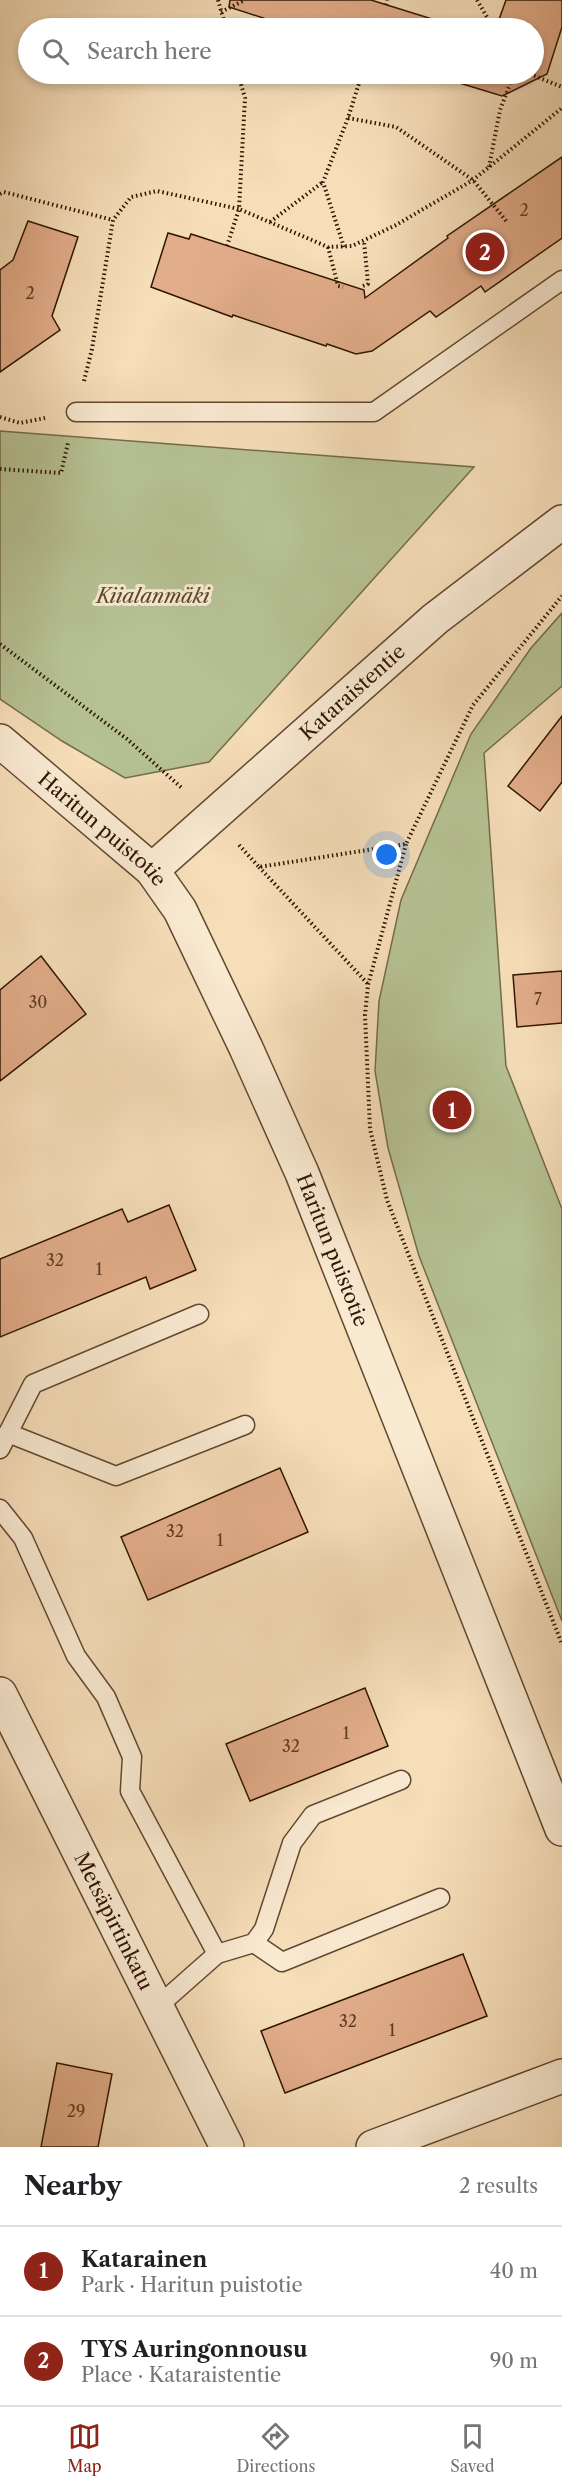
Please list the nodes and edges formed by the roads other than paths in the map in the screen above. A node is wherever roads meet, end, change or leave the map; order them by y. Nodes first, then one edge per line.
1 (562, 280) edge
2 (75, 412) road end
3 (562, 522) edge
4 (0, 741) edge
5 (152, 870) junction
6 (199, 1314) dead end
7 (245, 1425) dead end
8 (4, 1441) edge
9 (0, 1509) edge
10 (0, 1694) edge
11 (401, 1780) dead end
12 (562, 1828) edge
13 (440, 1898) dead end
14 (254, 1943) junction
15 (216, 1954) junction
16 (157, 2007) junction
17 (562, 2076) edge
18 (227, 2147) edge
19 (373, 2147) edge

1 - 2 lane
3 - 5 street, Kataraistentie
4 - 5 street, Haritun puistotie
5 - 12 street, Haritun puistotie
6 - 8 lane
7 - 8 lane
9 - 15 lane
10 - 16 street, Metsäpirtinkatu
11 - 14 lane
13 - 14 lane
14 - 15 lane
15 - 16 lane
16 - 18 street, Metsäpirtinkatu
17 - 19 street

